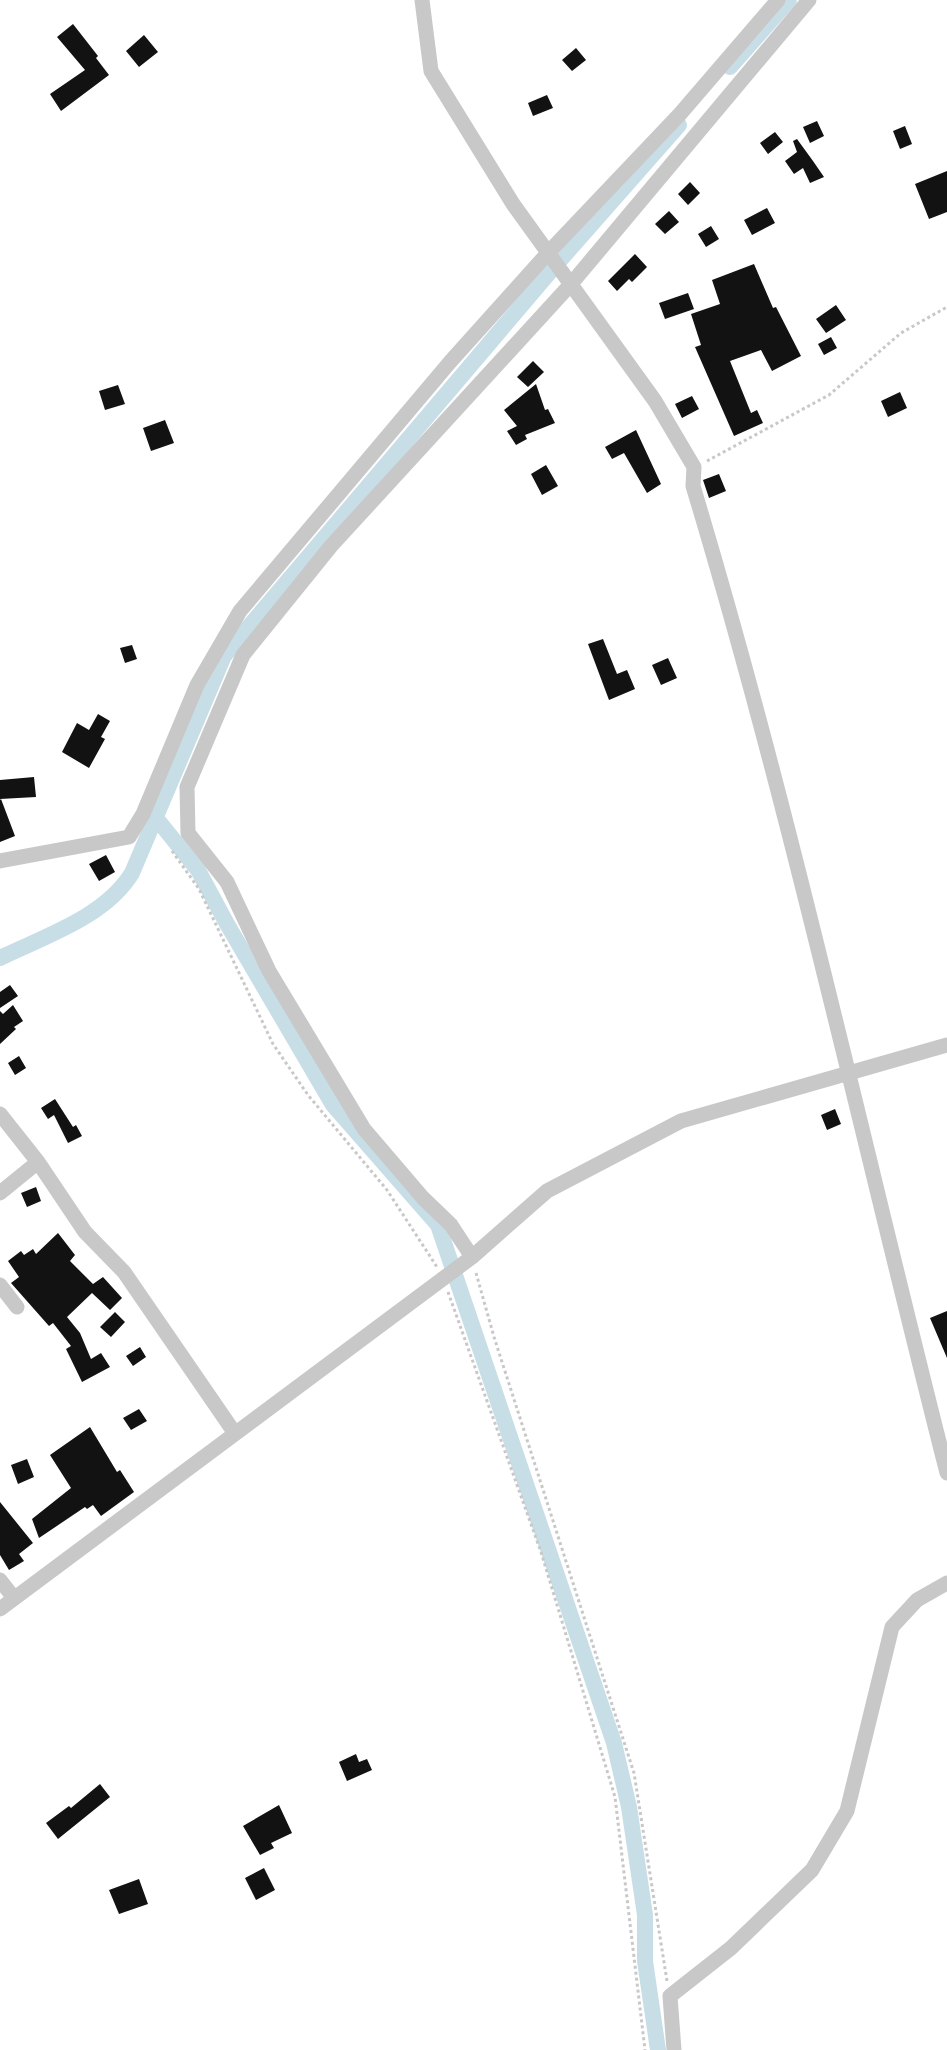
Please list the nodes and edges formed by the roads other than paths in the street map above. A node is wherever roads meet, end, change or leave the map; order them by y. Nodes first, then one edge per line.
1 (422, 0) edge
2 (778, 0) edge
3 (809, 0) edge
4 (549, 256) junction
5 (569, 281) junction
6 (0, 861) edge
7 (947, 1045) edge
8 (850, 1074) junction
9 (0, 1114) edge
10 (38, 1162) junction
11 (0, 1192) edge
12 (471, 1257) junction
13 (0, 1285) edge
14 (17, 1306) dead end
15 (234, 1432) junction
16 (947, 1473) edge
17 (0, 1580) edge
18 (947, 1583) edge
19 (14, 1598) junction
20 (0, 1609) edge
21 (674, 2050) edge

1 - 4 street
2 - 4 street
3 - 5 street
4 - 5 street
4 - 6 street
5 - 8 street
5 - 12 street
7 - 8 street
8 - 12 street
8 - 16 street
9 - 10 street
10 - 11 street
10 - 15 street
12 - 15 street
13 - 14 street
15 - 19 street
17 - 19 street
18 - 21 street
19 - 20 street

